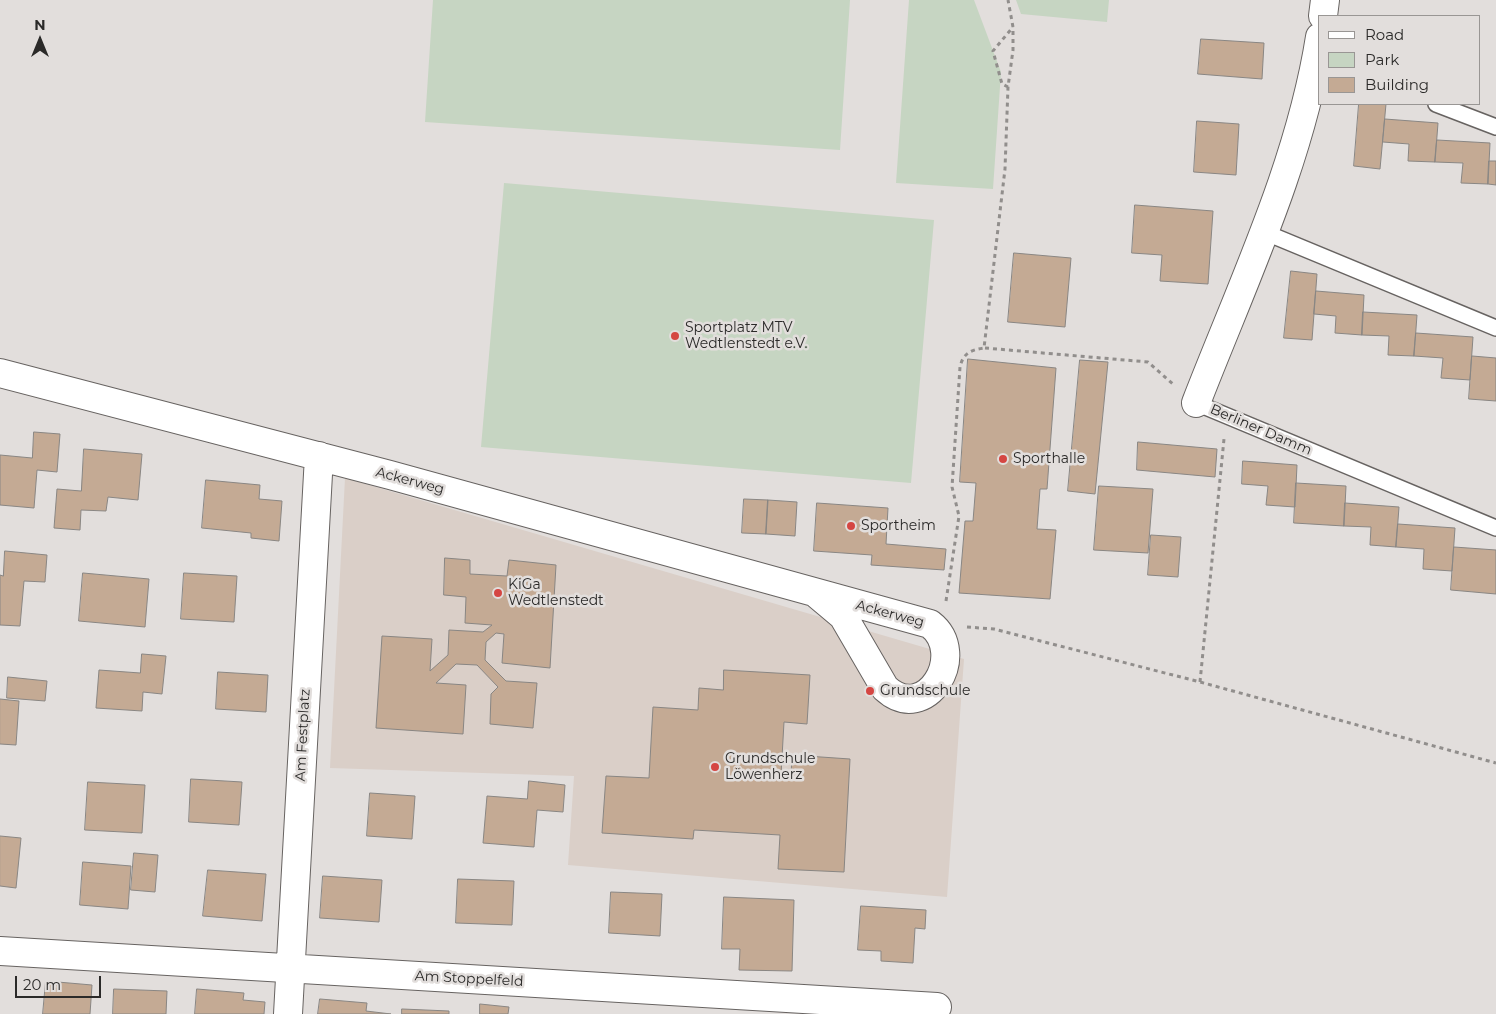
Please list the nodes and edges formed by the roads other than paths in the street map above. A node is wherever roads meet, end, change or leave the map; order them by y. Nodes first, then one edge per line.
1 (1325, 0) edge
2 (1323, 15) edge
3 (1318, 54) edge
4 (1438, 105) edge
5 (1496, 128) edge
6 (1264, 232) junction
7 (1496, 328) edge
8 (0, 373) edge
9 (1196, 403) joint
10 (319, 456) junction
11 (1496, 528) edge
12 (818, 595) junction
13 (0, 951) edge
14 (290, 969) junction
15 (826, 1007) edge
16 (937, 1007) dead end
17 (288, 1014) edge

1 - 2 street
3 - 6 street, Berliner Damm
4 - 5 lane
6 - 7 lane
6 - 9 street, Berliner Damm
8 - 10 street, Ackerweg
9 - 11 lane, Berliner Damm
10 - 12 street, Ackerweg
10 - 14 street, Am Festplatz
12 - 12 street, Ackerweg
13 - 14 street, Am Stoppelfeld
14 - 15 street, Am Stoppelfeld
14 - 17 street, Am Festplatz
15 - 16 street, Am Stoppelfeld

